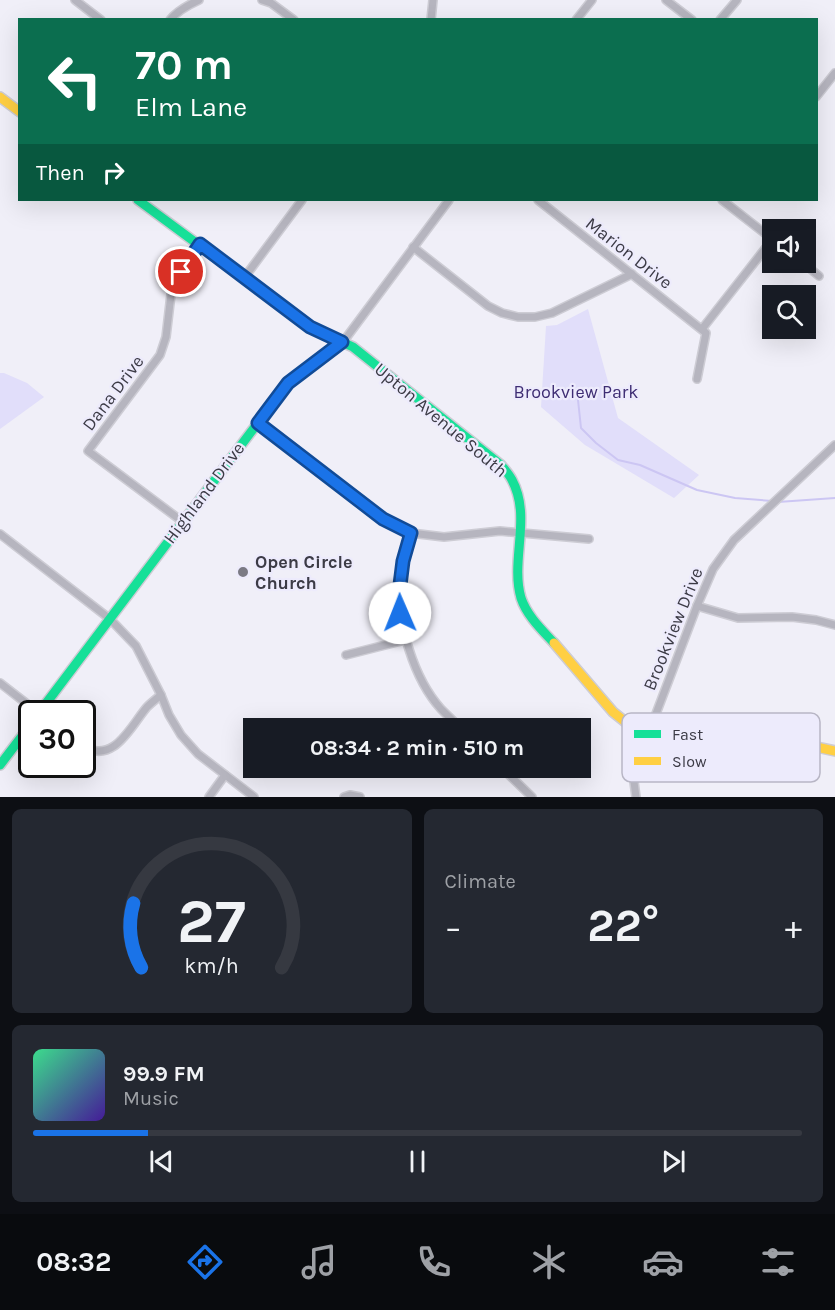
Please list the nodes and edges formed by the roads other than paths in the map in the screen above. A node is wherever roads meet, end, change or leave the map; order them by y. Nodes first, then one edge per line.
1 (75, 0) edge
2 (199, 0) edge
3 (262, 0) edge
4 (433, 0) edge
5 (592, 0) edge
6 (666, 0) edge
7 (737, 0) edge
8 (98, 18) edge
9 (172, 18) edge
10 (291, 18) edge
11 (431, 18) edge
12 (578, 18) edge
13 (689, 18) edge
14 (722, 18) edge
15 (835, 73) edge
16 (818, 94) edge
17 (0, 97) edge
18 (18, 110) edge
19 (139, 201) edge
20 (301, 201) edge
21 (448, 201) edge
22 (539, 201) edge
23 (723, 201) edge
24 (762, 231) edge
25 (200, 244) junction
26 (413, 247) junction
27 (762, 252) edge
28 (815, 273) edge
29 (632, 274) junction
30 (819, 276) dead end
31 (244, 278) junction
32 (702, 329) junction
33 (342, 342) junction
34 (697, 379) dead end
35 (258, 423) junction
36 (835, 445) edge
37 (183, 522) junction
38 (521, 532) junction
39 (411, 533) junction
40 (0, 534) edge
41 (589, 539) dead end
42 (697, 606) junction
43 (110, 619) junction
44 (835, 625) edge
45 (405, 640) junction
46 (346, 655) dead end
47 (0, 683) edge
48 (160, 694) junction
49 (21, 700) edge
50 (49, 700) edge
51 (655, 713) edge
52 (450, 718) edge
53 (622, 719) edge
54 (18, 741) edge
55 (820, 748) edge
56 (835, 751) edge
57 (96, 752) edge
58 (0, 765) edge
59 (225, 776) junction
60 (512, 778) edge
61 (634, 782) edge
62 (209, 797) edge
63 (254, 797) edge
64 (344, 797) edge
65 (360, 797) edge
66 (532, 797) edge
67 (636, 797) edge

1 - 8 street
2 - 9 street
3 - 10 street
4 - 11 street
5 - 12 street
6 - 13 street
7 - 14 street
15 - 16 street
17 - 18 street
19 - 25 street, Upton Avenue South
20 - 31 street
21 - 26 street, Highland Drive
22 - 29 street, Marion Drive
23 - 24 street
25 - 31 street, Upton Avenue South
25 - 37 street, Dana Drive
26 - 29 street
26 - 33 street, Highland Drive
27 - 32 street
28 - 30 street
29 - 32 street, Marion Drive
31 - 33 street, Upton Avenue South
32 - 34 street
33 - 35 street, Highland Drive
33 - 38 street, Upton Avenue South
35 - 37 street, Highland Drive
35 - 39 street
36 - 42 street, Brookview Drive
37 - 43 street, Highland Drive
38 - 39 street
38 - 41 street
38 - 53 street, Upton Avenue South
39 - 45 street
40 - 43 street
42 - 44 street
42 - 51 street, Brookview Drive
43 - 48 street
43 - 50 street, Highland Drive
45 - 46 street
45 - 52 street
47 - 49 street
48 - 57 street
48 - 59 street
54 - 58 street
55 - 56 street, Upton Avenue South
59 - 62 street
59 - 63 street
60 - 66 street
61 - 67 street, Brookview Drive
64 - 65 street

